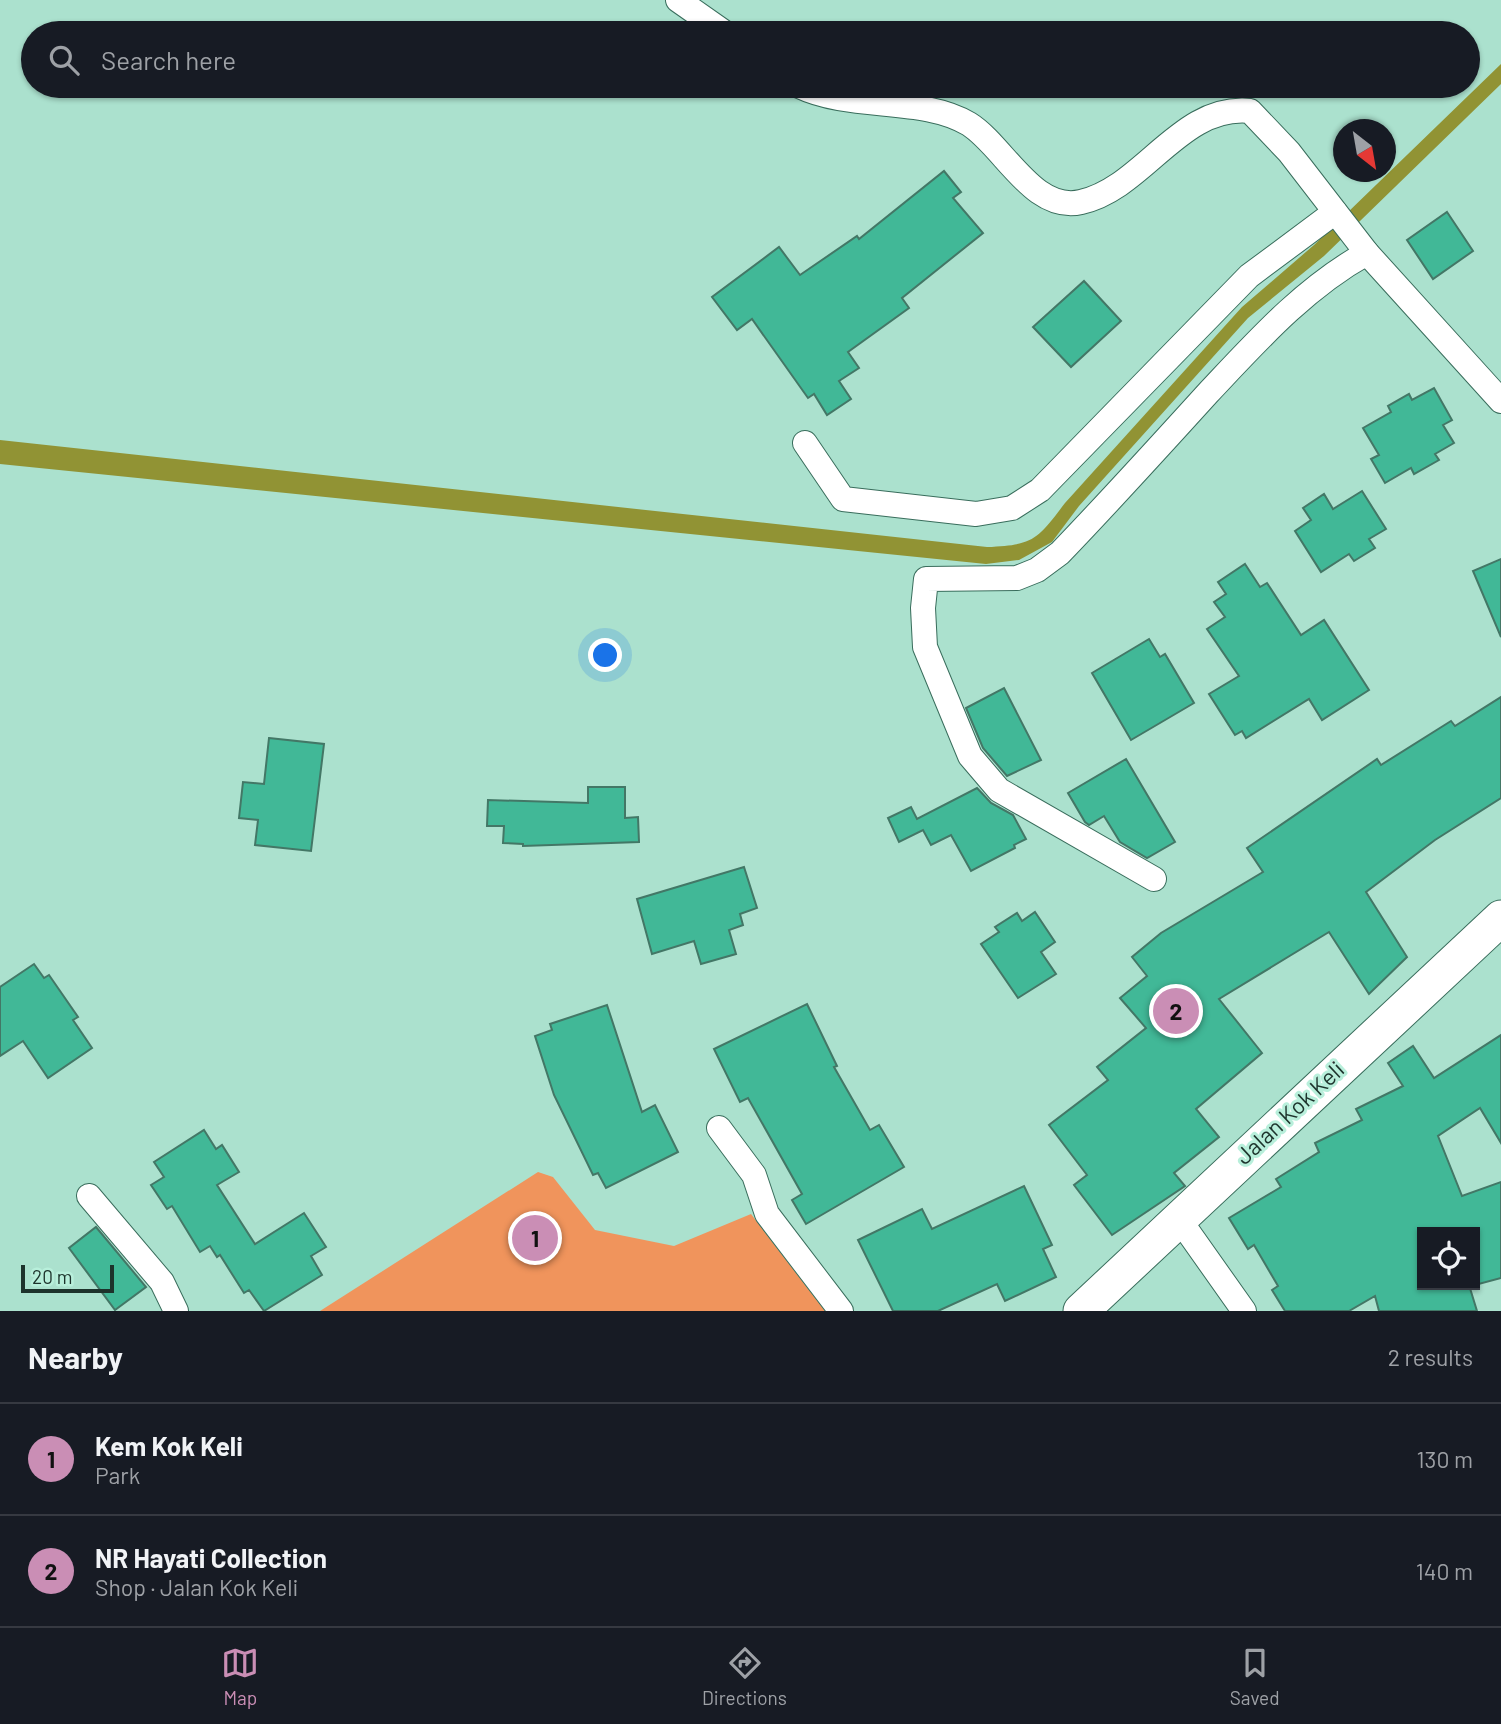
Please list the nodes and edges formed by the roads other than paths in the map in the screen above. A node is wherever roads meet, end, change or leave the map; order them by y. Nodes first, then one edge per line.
1 (678, 0) edge
2 (708, 21) edge
3 (836, 98) edge
4 (1335, 212) junction
5 (1367, 253) junction
6 (1501, 401) edge
7 (805, 443) dead end
8 (1154, 879) dead end
9 (1501, 918) edge
10 (719, 1128) dead end
11 (89, 1196) dead end
12 (1179, 1219) junction
13 (176, 1311) edge
14 (841, 1311) edge
15 (1081, 1311) edge
16 (1244, 1311) edge

1 - 2 street
3 - 4 street
4 - 5 street
4 - 7 street
5 - 6 street
5 - 8 street
9 - 12 street, Jalan Kok Keli
10 - 14 street
11 - 13 street
12 - 15 street, Jalan Kok Keli
12 - 16 street

